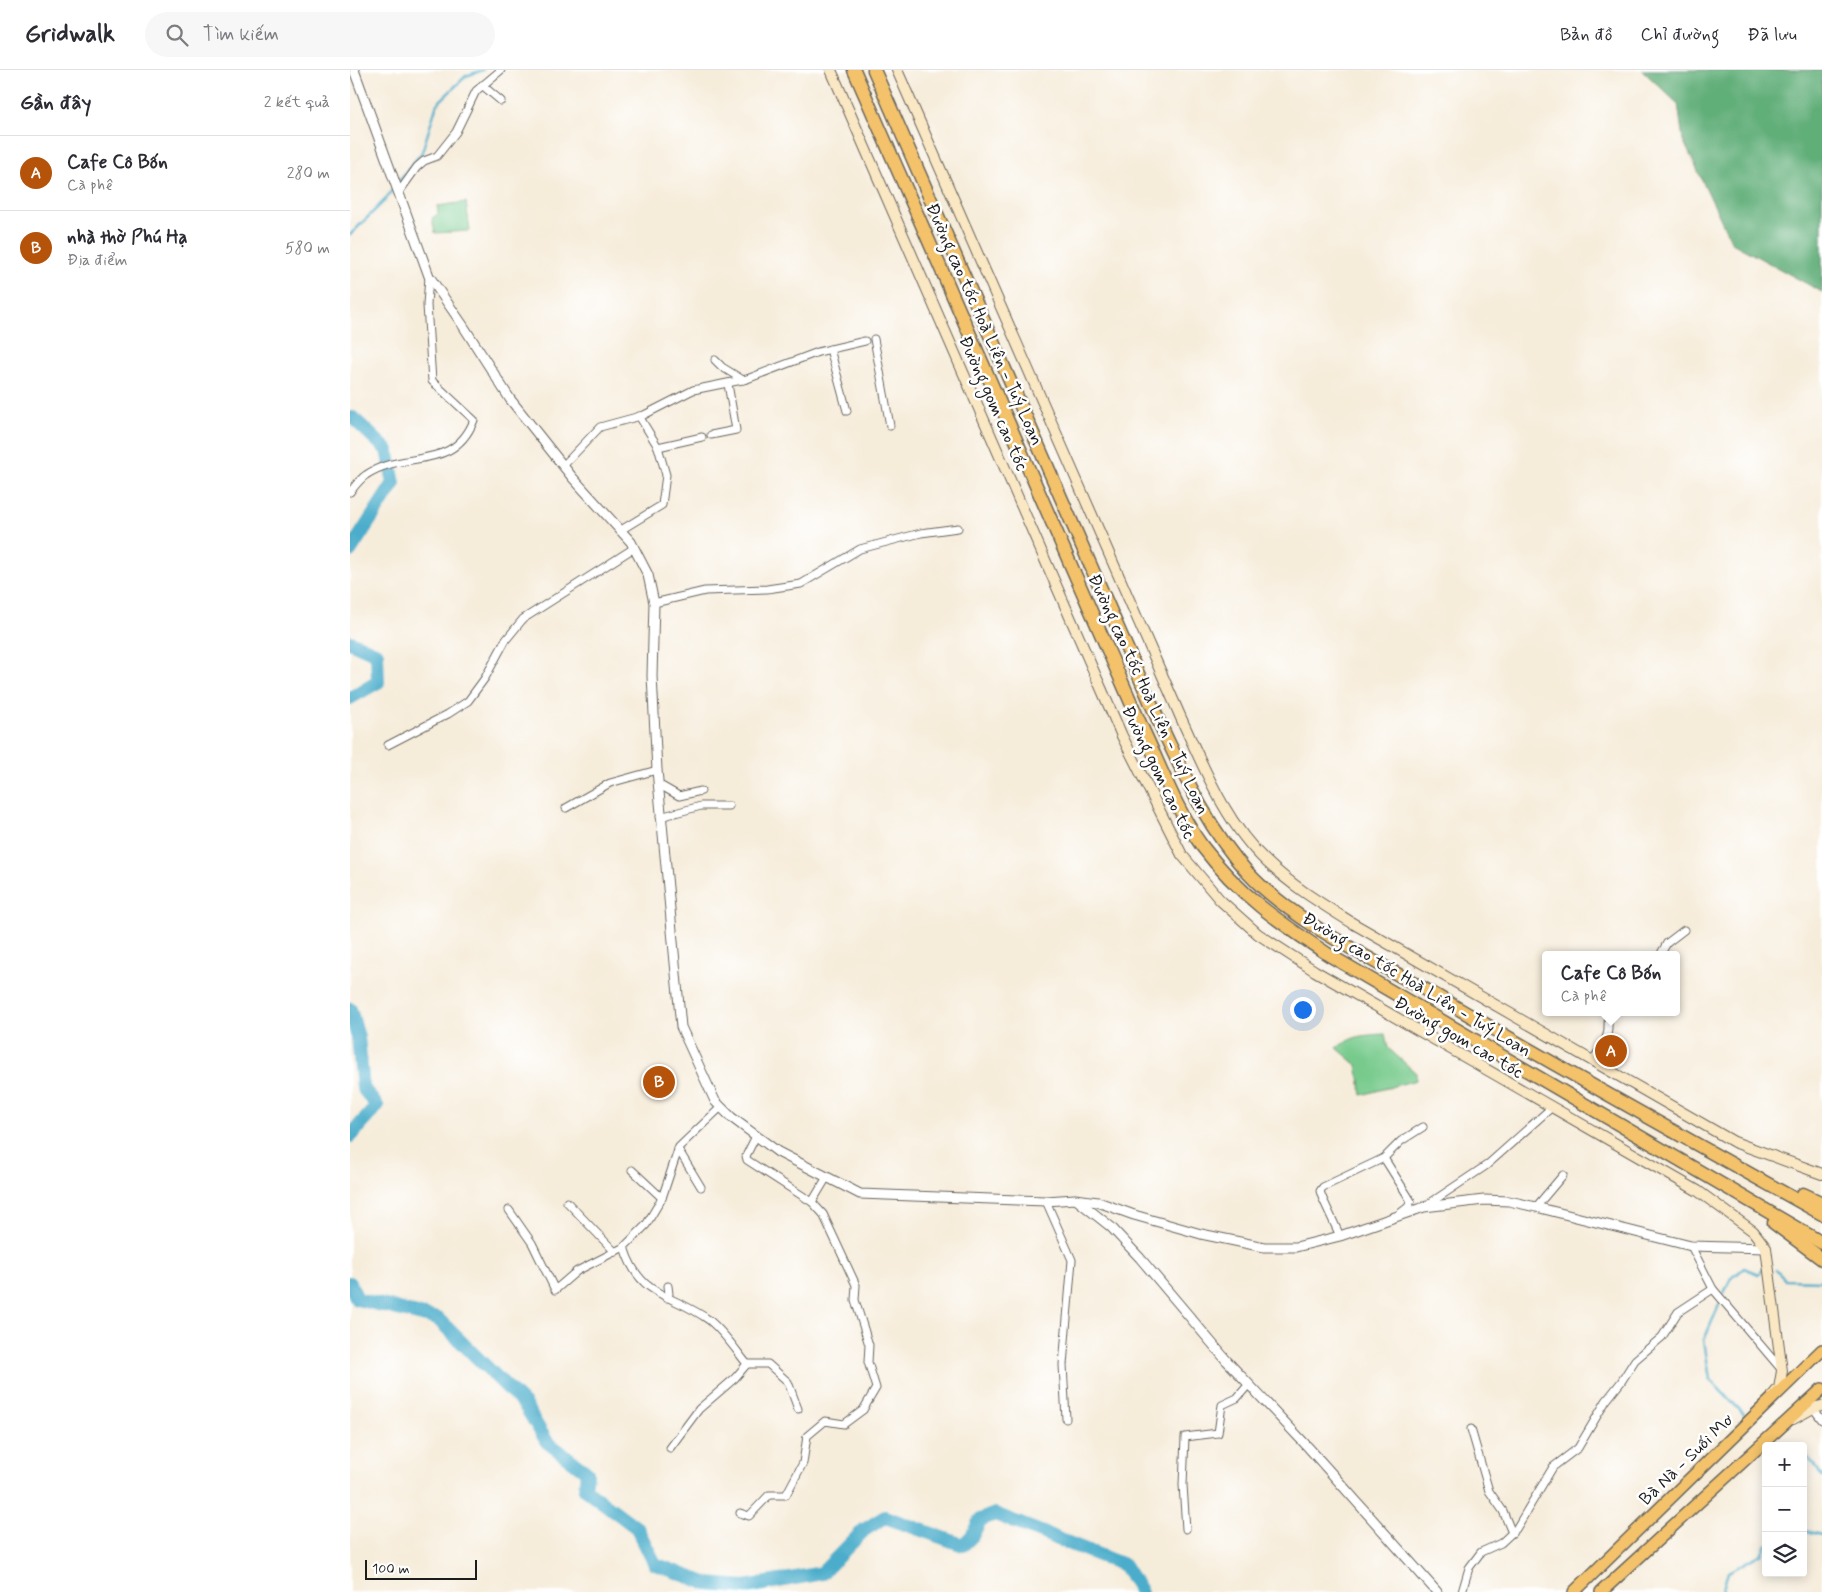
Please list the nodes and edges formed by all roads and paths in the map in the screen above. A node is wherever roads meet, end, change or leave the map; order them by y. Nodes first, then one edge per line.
1 (354, 70) edge
2 (501, 70) edge
3 (831, 70) edge
4 (854, 70) edge
5 (874, 70) edge
6 (897, 70) edge
7 (482, 84) junction
8 (501, 100) dead end
9 (398, 191) junction
10 (429, 276) junction
11 (874, 339) dead end
12 (865, 341) dead end
13 (830, 349) junction
14 (715, 360) dead end
15 (744, 380) junction
16 (728, 384) junction
17 (847, 411) dead end
18 (639, 416) junction
19 (890, 426) dead end
20 (711, 435) dead end
21 (702, 437) dead end
22 (658, 448) junction
23 (563, 466) junction
24 (353, 484) edge
25 (350, 492) edge
26 (958, 528) dead end
27 (621, 530) junction
28 (634, 548) junction
29 (654, 603) junction
30 (388, 745) dead end
31 (657, 770) junction
32 (658, 784) junction
33 (701, 791) dead end
34 (728, 806) dead end
35 (566, 808) dead end
36 (660, 816) junction
37 (1684, 930) dead end
38 (1662, 951) edge
39 (1608, 1016) edge
40 (1530, 1051) junction
41 (1592, 1061) junction
42 (1574, 1096) junction
43 (721, 1107) junction
44 (1551, 1108) junction
45 (1423, 1128) dead end
46 (756, 1136) junction
47 (678, 1150) junction
48 (1384, 1158) junction
49 (632, 1170) dead end
50 (1822, 1174) edge
51 (1563, 1175) dead end
52 (826, 1176) junction
53 (701, 1187) dead end
54 (662, 1198) junction
55 (1075, 1199) junction
56 (1046, 1201) junction
57 (567, 1202) dead end
58 (812, 1202) junction
59 (1822, 1203) edge
60 (1424, 1207) junction
61 (1536, 1207) junction
62 (1119, 1209) junction
63 (509, 1210) dead end
64 (1822, 1214) edge
65 (1395, 1217) junction
66 (1111, 1227) junction
67 (1340, 1236) junction
68 (1822, 1243) edge
69 (1691, 1246) junction
70 (624, 1247) junction
71 (1766, 1248) junction
72 (615, 1252) junction
73 (1822, 1259) edge
74 (668, 1286) dead end
75 (1714, 1290) junction
76 (666, 1298) junction
77 (1822, 1350) edge
78 (747, 1364) junction
79 (1782, 1371) junction
80 (1249, 1384) junction
81 (1822, 1389) edge
82 (1767, 1404) junction
83 (1818, 1407) edge
84 (798, 1409) dead end
85 (1066, 1419) dead end
86 (1822, 1420) edge
87 (1784, 1425) junction
88 (1471, 1428) dead end
89 (670, 1448) dead end
90 (740, 1513) dead end
91 (1186, 1529) dead end
92 (1512, 1533) junction
93 (1437, 1592) edge
94 (1462, 1592) edge
95 (1574, 1592) edge
96 (1601, 1592) edge

1 - 9 street
2 - 7 street
3 - 44 main road, Đường gom cao tốc
4 - 42 highway, Đường cao tốc Hoà Liên - Tuý Loan
5 - 40 highway, Đường cao tốc Hoà Liên - Tuý Loan
6 - 41 main road
7 - 8 street
7 - 9 street
9 - 10 street
10 - 23 street
10 - 24 street
11 - 19 street
12 - 13 street
13 - 15 street
13 - 17 street
14 - 15 street
15 - 16 street
16 - 18 street
16 - 20 street
18 - 22 street
18 - 23 street
21 - 22 street
22 - 27 street
23 - 27 street
24 - 25 street
26 - 29 street
27 - 28 street
28 - 29 street
28 - 30 street
29 - 31 street
31 - 32 street
31 - 35 street
32 - 33 street
32 - 36 street
34 - 36 street
36 - 43 street
37 - 38 street
39 - 41 street
40 - 59 highway
40 - 64 highway, Đường cao tốc Hoà Liên - Tuý Loan
41 - 50 main road
42 - 68 highway, Đường cao tốc Hoà Liên - Tuý Loan
42 - 73 highway
43 - 46 street
43 - 47 street
44 - 60 street
44 - 71 main road, Đường gom cao tốc
45 - 48 street
46 - 52 street
46 - 58 street
47 - 53 street
47 - 54 street
48 - 65 street
48 - 67 street
49 - 54 street
51 - 61 street
52 - 56 street
52 - 58 street
54 - 70 street
55 - 56 street
55 - 62 street
55 - 66 street
56 - 85 street
57 - 72 street
58 - 90 street
60 - 61 street
60 - 65 street
61 - 69 street
62 - 66 street
62 - 67 street
63 - 72 street
65 - 67 street
66 - 80 street
69 - 71 street
69 - 75 street
70 - 72 street
70 - 76 street
71 - 79 main road
74 - 76 street
75 - 79 street
75 - 92 street
76 - 78 street
77 - 82 main road, Bà Nà - Suối Mơ
78 - 84 street
78 - 89 street
79 - 82 main road
80 - 91 street
80 - 93 street
81 - 87 main road
82 - 95 main road, Bà Nà - Suối Mơ
83 - 86 street
83 - 87 main road
87 - 96 main road
88 - 92 street
92 - 94 street

